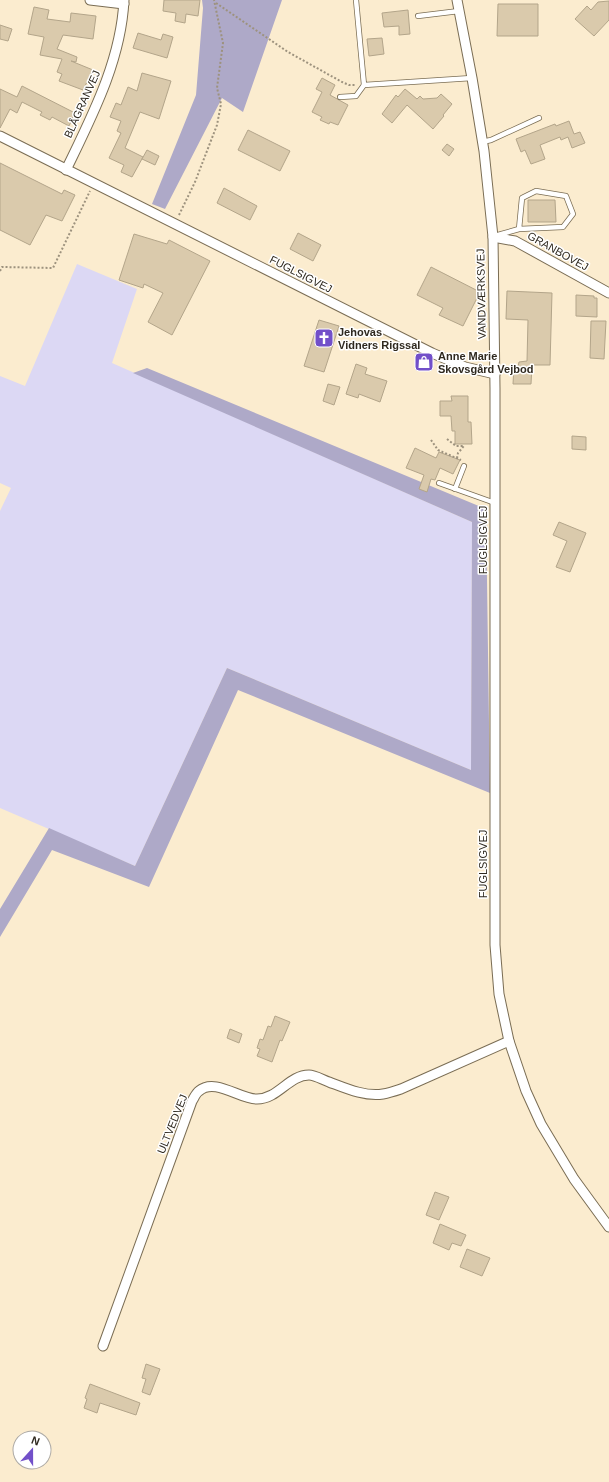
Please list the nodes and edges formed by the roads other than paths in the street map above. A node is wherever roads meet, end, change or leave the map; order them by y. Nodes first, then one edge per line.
1 (90, 0) edge
2 (356, 0) edge
3 (457, 0) edge
4 (124, 2) edge
5 (459, 11) junction
6 (418, 16) dead end
7 (472, 78) junction
8 (364, 85) junction
9 (340, 98) dead end
10 (538, 118) dead end
11 (0, 136) edge
12 (482, 142) junction
13 (66, 170) junction
14 (519, 229) junction
15 (492, 237) junction
16 (609, 293) edge
17 (495, 374) junction
18 (464, 466) road end
19 (439, 483) dead end
20 (455, 489) junction
21 (495, 503) junction
22 (509, 1041) junction
23 (609, 1227) edge
24 (103, 1346) dead end

1 - 4 street
2 - 8 lane
3 - 5 street, VANDVÆRKSVEJ
4 - 13 street, BLÅGRANVEJ
5 - 6 lane
5 - 7 street, VANDVÆRKSVEJ
7 - 8 lane
7 - 12 street, VANDVÆRKSVEJ
8 - 9 lane
10 - 12 lane
11 - 13 street, FUGLSIGVEJ
12 - 15 street, VANDVÆRKSVEJ
13 - 17 street, FUGLSIGVEJ
14 - 14 lane, VANDVÆRKSVEJ
14 - 15 lane, VANDVÆRKSVEJ
15 - 16 street, GRANBOVEJ
15 - 17 street, VANDVÆRKSVEJ
17 - 21 street, FUGLSIGVEJ
18 - 20 lane
19 - 20 lane
20 - 21 lane
21 - 22 street, FUGLSIGVEJ
22 - 23 street, FUGLSIGVEJ
22 - 24 street, ULTVEDVEJ

